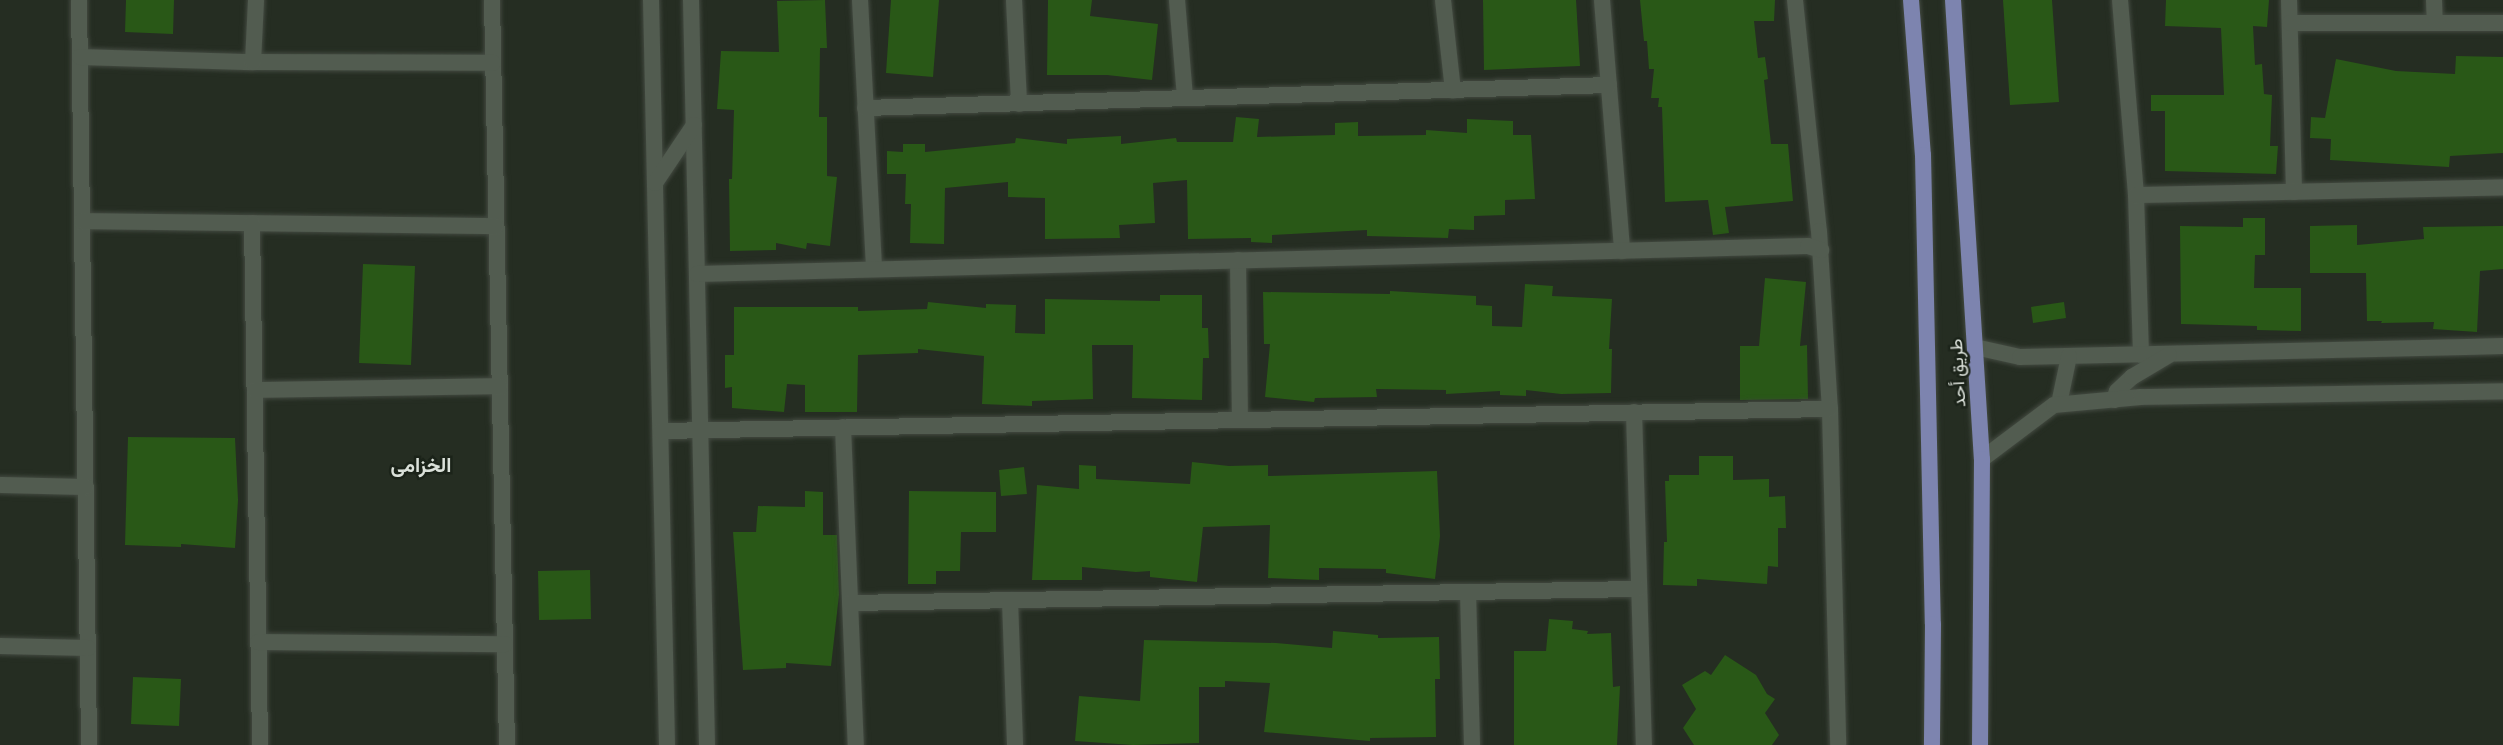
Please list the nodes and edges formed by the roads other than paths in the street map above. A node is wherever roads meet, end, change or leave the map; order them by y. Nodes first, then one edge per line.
1 (79, 0) edge
2 (256, 0) edge
3 (492, 0) edge
4 (651, 0) edge
5 (691, 0) edge
6 (860, 0) edge
7 (1014, 0) edge
8 (1177, 0) edge
9 (1443, 0) edge
10 (1602, 0) edge
11 (1795, 0) edge
12 (1911, 0) edge
13 (1953, 0) edge
14 (2120, 0) edge
15 (2289, 0) edge
16 (2434, 0) edge
17 (2290, 23) junction
18 (2435, 23) junction
19 (2503, 23) edge
20 (80, 57) junction
21 (253, 62) junction
22 (493, 63) junction
23 (1609, 85) junction
24 (1453, 90) junction
25 (1185, 98) junction
26 (1018, 104) junction
27 (865, 108) junction
28 (694, 125) junction
29 (655, 183) junction
30 (2503, 187) edge
31 (2295, 192) junction
32 (2136, 195) junction
33 (82, 220) junction
34 (252, 223) junction
35 (496, 226) junction
36 (1821, 250) junction
37 (1622, 251) junction
38 (1238, 260) junction
39 (873, 269) junction
40 (697, 274) junction
41 (2503, 346) edge
42 (1975, 347) junction
43 (2169, 354) junction
44 (2140, 355) junction
45 (2069, 356) junction
46 (500, 386) junction
47 (255, 390) junction
48 (2503, 391) edge
49 (2114, 400) junction
50 (2059, 404) junction
51 (1830, 408) junction
52 (1634, 412) junction
53 (1240, 420) junction
54 (843, 427) junction
55 (700, 430) junction
56 (661, 431) junction
57 (1982, 459) junction
58 (0, 485) edge
59 (86, 487) junction
60 (1639, 589) junction
61 (1468, 592) junction
62 (1010, 600) junction
63 (850, 603) junction
64 (258, 642) junction
65 (505, 644) junction
66 (0, 646) edge
67 (88, 648) junction
68 (89, 745) edge
69 (260, 745) edge
70 (507, 745) edge
71 (668, 745) edge
72 (707, 745) edge
73 (856, 745) edge
74 (1015, 745) edge
75 (1472, 745) edge
76 (1644, 745) edge
77 (1838, 745) edge
78 (1932, 745) edge
79 (1980, 745) edge

1 - 20 street
2 - 21 street
3 - 22 street
4 - 29 street
5 - 28 street
6 - 27 street
7 - 26 street
8 - 25 street
9 - 24 street
10 - 23 street
11 - 36 street
12 - 78 main road, طريق أحد
13 - 42 main road, طريق أحد
14 - 32 street
15 - 17 street
16 - 18 street
17 - 18 street
17 - 31 street
18 - 19 street
20 - 21 street
20 - 33 street
21 - 22 street
22 - 35 street
23 - 24 street
23 - 37 street
24 - 25 street
25 - 26 street
26 - 27 street
27 - 39 street
28 - 29 street
28 - 40 street
29 - 56 street
30 - 31 street
31 - 32 street
32 - 44 street
33 - 34 street
33 - 59 street
34 - 35 street
34 - 47 street
35 - 46 street
36 - 37 street
36 - 51 street
37 - 38 street
38 - 39 street
38 - 53 street
39 - 40 street
40 - 55 street
41 - 43 street
42 - 45 street
42 - 57 main road, طريق أحد
43 - 44 street
43 - 49 street
44 - 45 street
45 - 50 street
46 - 47 street
46 - 65 street
47 - 64 street
48 - 49 street
49 - 50 street
50 - 57 street
51 - 52 street
51 - 77 street
52 - 53 street
52 - 60 street
53 - 54 street
54 - 55 street
54 - 63 street
55 - 56 street
55 - 72 street
56 - 71 street
57 - 79 main road, طريق أحد
58 - 59 street
59 - 67 street
60 - 61 street
60 - 76 street
61 - 62 street
61 - 75 street
62 - 63 street
62 - 74 street
63 - 73 street
64 - 65 street
64 - 69 street
65 - 70 street
66 - 67 street
67 - 68 street

